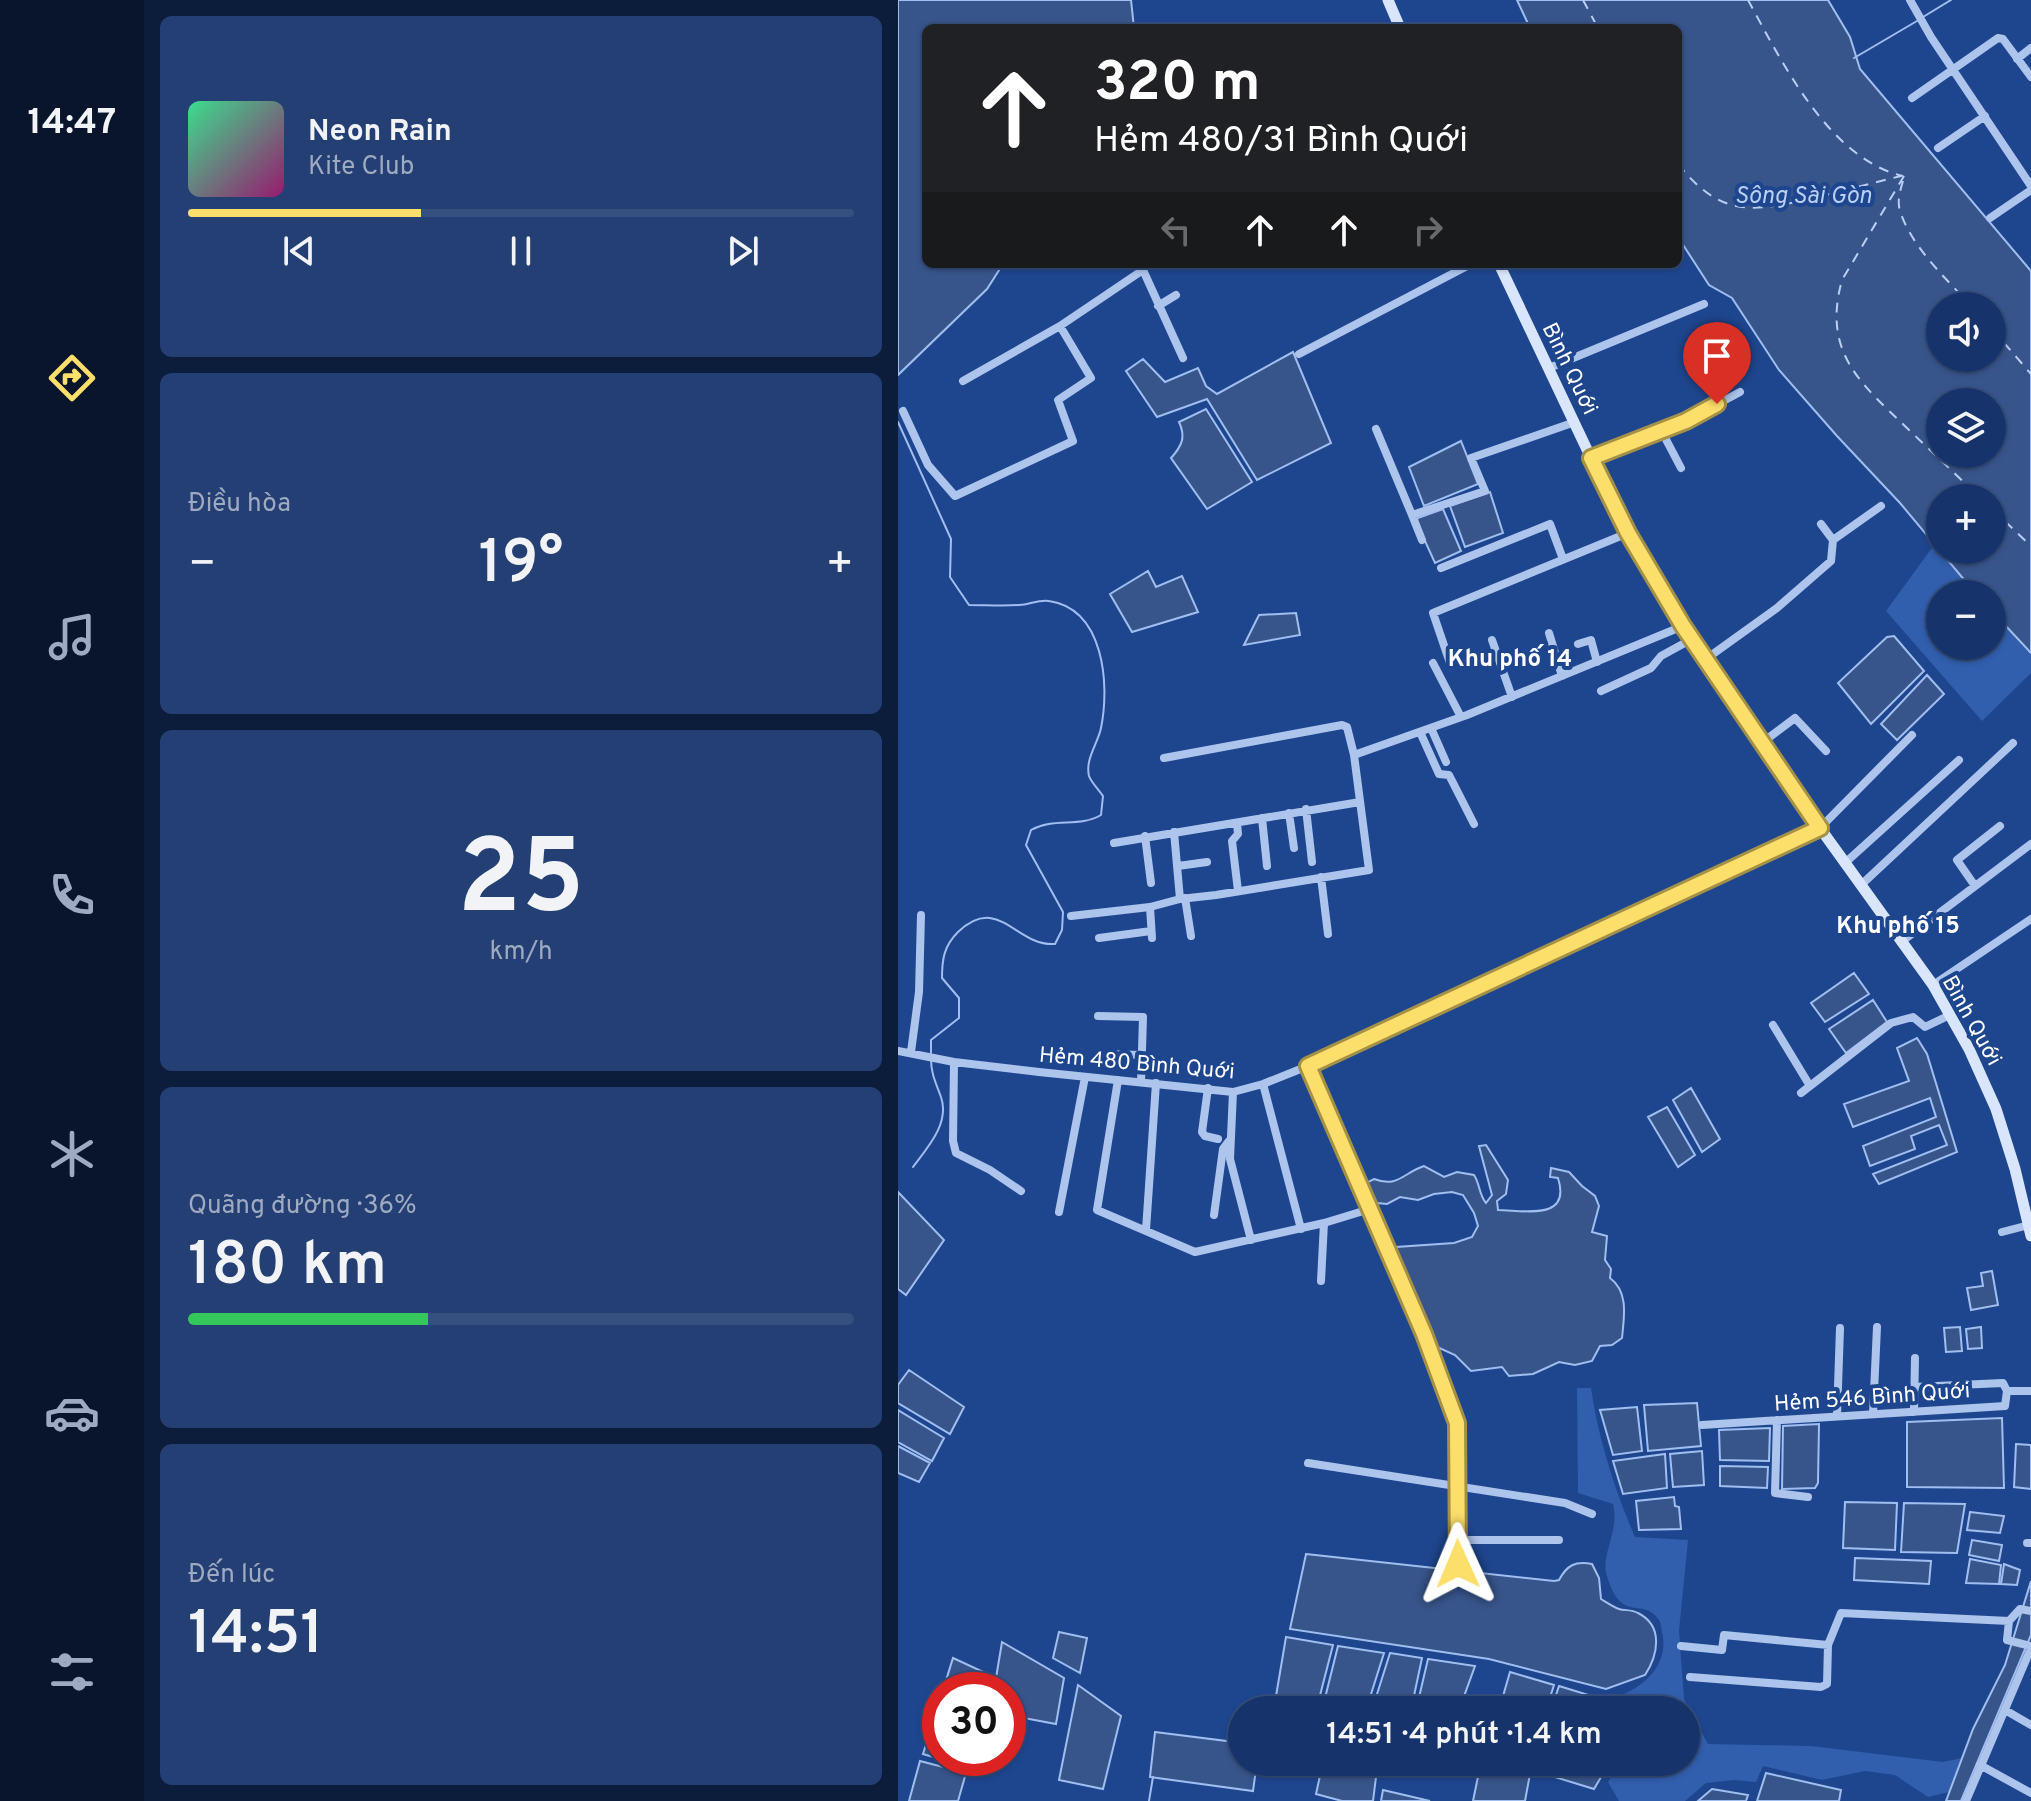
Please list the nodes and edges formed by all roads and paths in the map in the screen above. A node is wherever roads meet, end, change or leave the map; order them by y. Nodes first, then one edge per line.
1 (1388, 0) edge
2 (1910, 2) edge
3 (1398, 24) edge
4 (2031, 48) edge
5 (2017, 59) junction
6 (1954, 69) junction
7 (2031, 77) edge
8 (1912, 98) dead end
9 (1985, 116) junction
10 (1938, 148) dead end
11 (2031, 188) edge
12 (1990, 218) dead end
13 (1142, 268) edge
14 (1143, 268) edge
15 (1463, 268) edge
16 (1501, 268) edge
17 (1176, 295) dead end
18 (1704, 304) dead end
19 (1158, 306) junction
20 (1060, 326) junction
21 (1299, 354) dead end
22 (1183, 358) dead end
23 (1549, 368) junction
24 (963, 381) dead end
25 (1740, 392) dead end
26 (903, 411) dead end
27 (1575, 422) junction
28 (1376, 429) dead end
29 (1661, 430) junction
30 (1591, 458) junction
31 (1681, 468) dead end
32 (1881, 506) dead end
33 (1412, 515) junction
34 (1821, 524) dead end
35 (1628, 533) junction
36 (1422, 540) dead end
37 (1833, 540) junction
38 (1563, 559) junction
39 (1441, 568) dead end
40 (1683, 626) junction
41 (1549, 633) dead end
42 (1692, 639) junction
43 (1492, 640) dead end
44 (1578, 644) dead end
45 (1706, 659) junction
46 (1597, 662) junction
47 (1433, 663) dead end
48 (1450, 663) dead end
49 (1562, 676) junction
50 (1601, 691) dead end
51 (1512, 697) junction
52 (1461, 717) junction
53 (1431, 728) junction
54 (1420, 732) junction
55 (1912, 735) dead end
56 (1763, 742) junction
57 (2013, 743) dead end
58 (1826, 751) dead end
59 (1354, 755) junction
60 (1164, 758) dead end
61 (1959, 760) dead end
62 (1446, 762) dead end
63 (1360, 802) junction
64 (1306, 809) junction
65 (1289, 813) junction
66 (1262, 818) junction
67 (1237, 823) junction
68 (1474, 824) dead end
69 (2000, 826) dead end
70 (1820, 828) junction
71 (1174, 832) junction
72 (1145, 836) junction
73 (1114, 843) dead end
74 (2031, 844) edge
75 (1294, 848) dead end
76 (1207, 862) dead end
77 (1312, 862) dead end
78 (1846, 862) junction
79 (1178, 866) junction
80 (1267, 866) dead end
81 (1321, 877) junction
82 (1151, 883) dead end
83 (1861, 885) junction
84 (1975, 886) junction
85 (1238, 891) junction
86 (1183, 898) junction
87 (1150, 907) junction
88 (921, 915) dead end
89 (1071, 916) dead end
90 (2031, 919) edge
91 (1328, 934) dead end
92 (1191, 936) dead end
93 (1099, 938) dead end
94 (1901, 942) junction
95 (1933, 985) junction
96 (1950, 1015) junction
97 (1098, 1016) dead end
98 (1773, 1025) dead end
99 (898, 1051) edge
100 (911, 1052) junction
101 (1098, 1054) dead end
102 (1142, 1055) junction
103 (954, 1062) junction
104 (1308, 1066) junction
105 (1085, 1077) junction
106 (1118, 1080) junction
107 (1141, 1082) junction
108 (1156, 1083) junction
109 (1263, 1084) junction
110 (1810, 1086) junction
111 (1208, 1088) junction
112 (1233, 1092) junction
113 (1801, 1093) dead end
114 (1218, 1139) dead end
115 (1229, 1140) junction
116 (1021, 1191) dead end
117 (1370, 1209) junction
118 (1059, 1212) dead end
119 (1214, 1215) dead end
120 (1324, 1223) junction
121 (1301, 1229) junction
122 (1146, 1230) junction
123 (2030, 1230) edge
124 (2002, 1232) dead end
125 (1251, 1240) junction
126 (1321, 1281) dead end
127 (1877, 1327) dead end
128 (1840, 1328) dead end
129 (1915, 1358) dead end
130 (1914, 1387) junction
131 (2007, 1391) junction
132 (2031, 1391) edge
133 (1914, 1412) junction
134 (1873, 1414) junction
135 (1837, 1416) junction
136 (1777, 1420) junction
137 (1702, 1425) dead end
138 (1308, 1463) dead end
139 (1457, 1488) junction
140 (1808, 1497) dead end
141 (1592, 1514) dead end
142 (1457, 1540) junction
143 (1559, 1540) dead end
144 (1458, 1564) dead end
145 (2031, 1611) edge
146 (2009, 1621) junction
147 (1828, 1645) junction
148 (1681, 1646) dead end
149 (2030, 1651) edge
150 (1690, 1677) dead end
151 (2005, 1710) junction
152 (2031, 1725) edge
153 (1980, 1765) junction
154 (2031, 1793) edge
155 (1966, 1801) edge

1 - 3 main road
2 - 6 street
4 - 5 street
5 - 6 street
5 - 7 street
6 - 8 street
6 - 9 street
9 - 10 street
9 - 11 street
11 - 12 street
13 - 20 street
14 - 19 street
15 - 21 street
16 - 23 main road, Bình Quới
17 - 19 street
18 - 23 street
19 - 22 street
20 - 24 street
20 - 26 street
23 - 27 main road, Bình Quới
25 - 29 street
27 - 30 main road, Bình Quới
27 - 33 street
28 - 33 street
29 - 30 street
29 - 31 street
30 - 35 main road, Bình Quới
32 - 37 street
33 - 36 street
34 - 37 street
35 - 38 street
35 - 40 main road, Bình Quới
37 - 45 street
38 - 39 street
38 - 48 street
40 - 42 main road, Bình Quới
40 - 46 street
41 - 49 street
42 - 45 main road, Bình Quới
42 - 50 street
43 - 51 street
44 - 46 street
45 - 56 main road, Bình Quới
46 - 49 street
47 - 52 street
49 - 51 street
51 - 52 street
52 - 53 street
53 - 54 street
53 - 62 street
54 - 59 street
54 - 68 street
55 - 70 street
56 - 58 street
56 - 70 main road, Bình Quới
57 - 83 street
59 - 60 street
59 - 63 street
61 - 78 street
63 - 64 street
63 - 81 street
64 - 65 street
64 - 77 street
65 - 66 street
65 - 75 street
66 - 67 street
66 - 80 street
67 - 71 street
67 - 85 street
69 - 84 street
70 - 78 main road, Bình Quới
70 - 104 street, Hẻm 480 Bình Quới
71 - 72 street
71 - 79 street
72 - 73 street
72 - 82 street
74 - 84 street
76 - 79 street
78 - 83 main road, Bình Quới
79 - 86 street
81 - 85 street
81 - 91 street
83 - 94 main road, Bình Quới
84 - 94 street
85 - 86 street
86 - 87 street
86 - 92 street
87 - 89 street
87 - 93 street
88 - 100 street
90 - 95 street
94 - 95 main road, Bình Quới
95 - 96 main road, Bình Quới
96 - 110 street
96 - 123 main road, Bình Quới
97 - 102 street
98 - 110 street
99 - 100 street, Hẻm 480 Bình Quới
100 - 103 street, Hẻm 480 Bình Quới
101 - 102 street
102 - 107 street
103 - 105 street, Hẻm 480 Bình Quới
103 - 116 street
104 - 109 street, Hẻm 480 Bình Quới
104 - 117 street
105 - 106 street, Hẻm 480 Bình Quới
105 - 118 street
106 - 107 street, Hẻm 480 Bình Quới
106 - 122 street
107 - 108 street, Hẻm 480 Bình Quới
108 - 111 street, Hẻm 480 Bình Quới
108 - 122 street
109 - 112 street, Hẻm 480 Bình Quới
109 - 121 street
110 - 113 street
111 - 112 street, Hẻm 480 Bình Quới
111 - 114 street
112 - 115 street
115 - 119 street
115 - 125 street
117 - 120 street
117 - 139 street
120 - 121 street
120 - 126 street
121 - 125 street
122 - 125 street
123 - 124 street
127 - 134 street
128 - 135 street
129 - 130 street
130 - 131 street
130 - 133 street
131 - 132 street
131 - 133 street, Hẻm 546 Bình Quới
133 - 134 street, Hẻm 546 Bình Quới
134 - 135 street, Hẻm 546 Bình Quới
135 - 136 street, Hẻm 546 Bình Quới
136 - 137 street, Hẻm 546 Bình Quới
136 - 140 street
138 - 139 street
139 - 141 street
139 - 142 street
142 - 143 street
142 - 144 street
145 - 146 street
146 - 147 street
146 - 149 street
147 - 148 street
147 - 150 street
149 - 151 street
151 - 152 street
151 - 153 street
153 - 154 street
153 - 155 street

